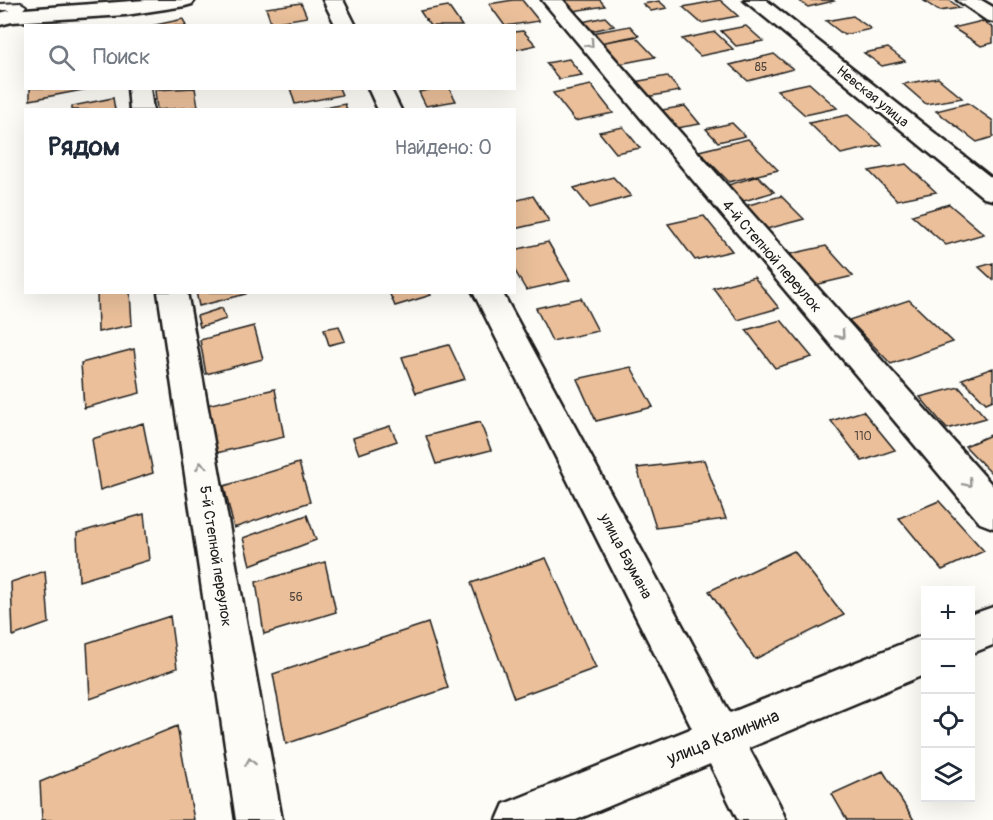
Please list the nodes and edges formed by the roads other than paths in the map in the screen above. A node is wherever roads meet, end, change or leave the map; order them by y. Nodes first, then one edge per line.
1 (185, 0) edge
2 (333, 0) edge
3 (552, 0) edge
4 (754, 0) edge
5 (967, 0) edge
6 (11, 9) edge
7 (993, 16) edge
8 (127, 17) edge
9 (345, 24) edge
10 (139, 90) edge
11 (380, 90) edge
12 (142, 108) edge
13 (389, 108) edge
14 (993, 192) edge
15 (172, 294) edge
16 (488, 294) edge
17 (993, 512) edge
18 (993, 626) edge
19 (975, 633) edge
20 (921, 656) edge
21 (721, 737) junction
22 (259, 820) edge
23 (520, 820) edge
24 (763, 820) edge

1 - 8 street
2 - 9 street
3 -> 17 street, 4-й Степной переулок
4 - 14 street, Невская улица
5 - 7 street
6 - 8 street
10 - 12 street
11 - 13 street
22 -> 15 street, 5-й Степной переулок
16 - 21 street, улица Баумана
18 - 19 street
20 - 21 street, улица Калинина
21 - 23 street, улица Калинина
21 - 24 street, улица Баумана

